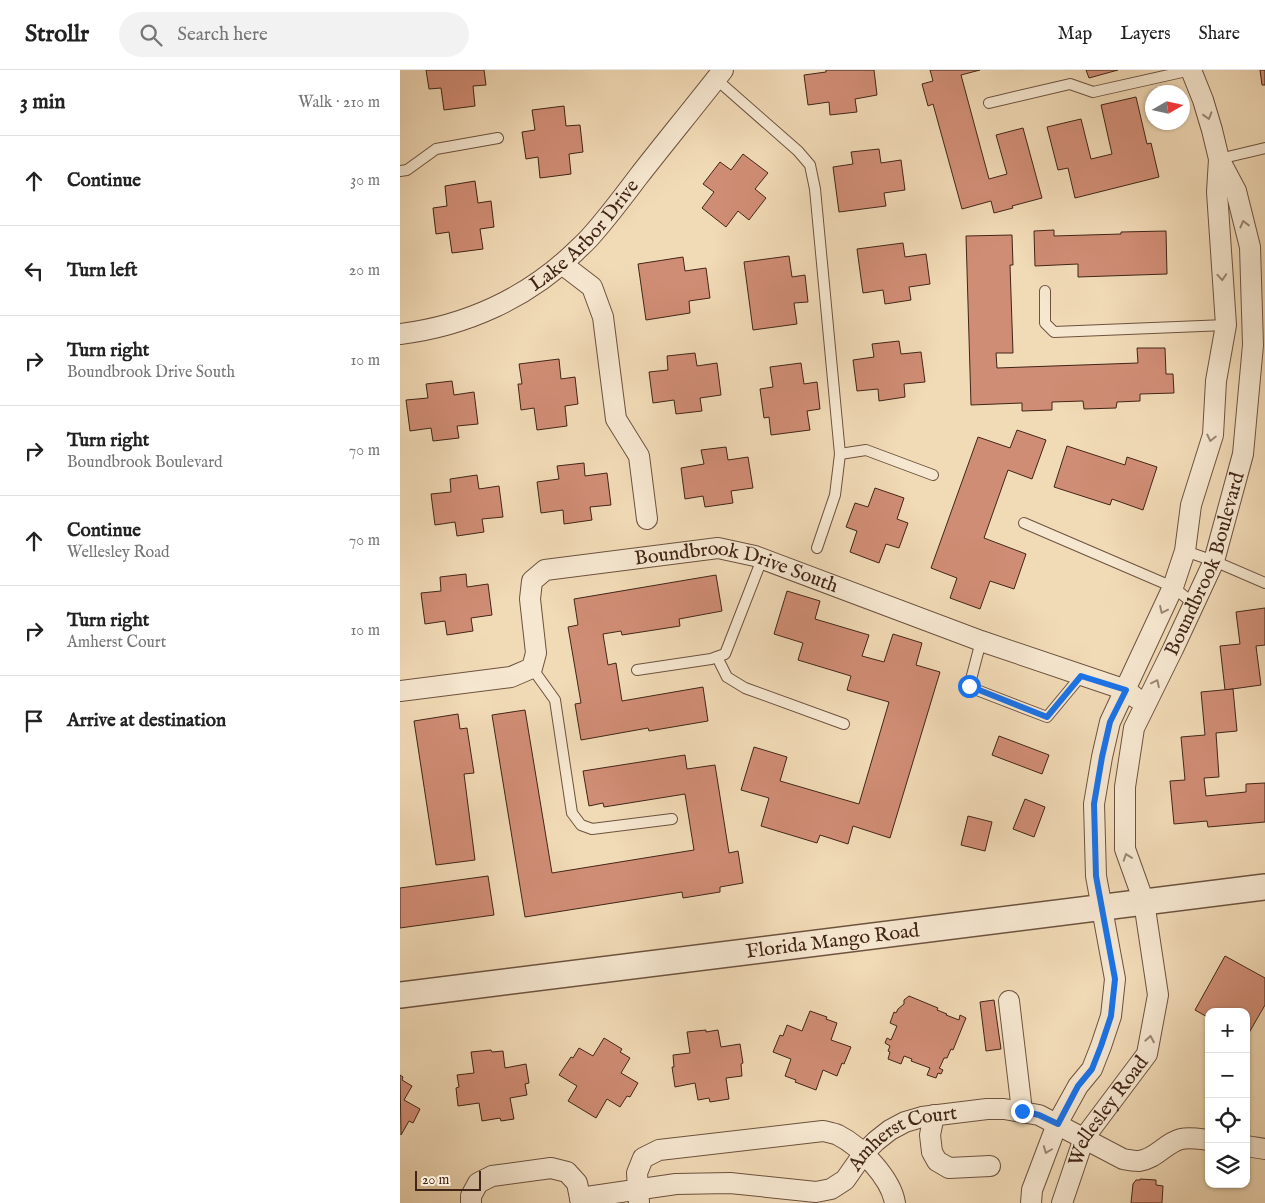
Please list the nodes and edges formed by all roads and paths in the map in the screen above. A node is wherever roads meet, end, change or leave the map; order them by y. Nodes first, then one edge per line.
1 (1191, 70) edge
2 (719, 75) edge
3 (989, 103) dead end
4 (498, 138) dead end
5 (1265, 148) edge
6 (1219, 159) junction
7 (400, 171) edge
8 (562, 264) junction
9 (1045, 291) dead end
10 (1226, 325) junction
11 (400, 334) edge
12 (840, 454) junction
13 (933, 475) dead end
14 (647, 519) dead end
15 (1024, 523) dead end
16 (817, 548) dead end
17 (1185, 551) junction
18 (762, 559) junction
19 (1214, 561) junction
20 (1265, 583) edge
21 (1173, 587) junction
22 (1194, 604) junction
23 (981, 642) junction
24 (717, 657) junction
25 (532, 668) junction
26 (637, 670) dead end
27 (1081, 676) junction
28 (1126, 690) junction
29 (400, 691) edge
30 (1146, 706) junction
31 (844, 724) dead end
32 (672, 819) dead end
33 (1265, 888) edge
34 (1144, 902) junction
35 (1102, 908) junction
36 (400, 995) edge
37 (1009, 1001) dead end
38 (1022, 1111) junction
39 (934, 1115) junction
40 (1058, 1124) junction
41 (1084, 1138) junction
42 (1205, 1139) edge
43 (1250, 1147) edge
44 (1265, 1149) edge
45 (864, 1153) junction
46 (990, 1166) dead end
47 (638, 1197) edge
48 (580, 1200) edge
49 (472, 1203) edge
50 (895, 1203) edge
51 (1031, 1203) edge
52 (1062, 1203) edge

1 - 3 lane
1 -> 6 street, Boundbrook Boulevard
2 - 8 street, Lake Arbor Drive
2 - 12 lane
4 - 7 lane
5 - 6 lane
6 -> 10 street, Boundbrook Boulevard
19 -> 6 street, Boundbrook Boulevard
8 - 11 street, Lake Arbor Drive
8 - 14 street
9 - 10 lane
10 -> 17 street, Boundbrook Boulevard
12 - 13 lane
12 - 16 lane
15 - 21 lane
17 - 19 lane
17 - 21 street, Boundbrook Boulevard
18 - 23 street, Boundbrook Drive South
18 - 24 lane
18 - 25 street, Boundbrook Drive South
19 - 20 lane
19 - 22 street, Boundbrook Boulevard
21 - 22 lane
21 -> 28 street, Boundbrook Boulevard
30 -> 22 street, Boundbrook Boulevard
23 - 27 street, Boundbrook Drive South
23 - 27 lane
24 - 26 lane
24 - 31 lane
25 - 29 street
25 - 32 lane
27 - 28 street, Boundbrook Drive South
28 - 30 street, Boundbrook Drive South
28 - 35 street, Boundbrook Boulevard
34 -> 30 street, Boundbrook Boulevard
33 - 34 street, Florida Mango Road
34 - 35 street, Florida Mango Road
41 -> 34 street, Wellesley Road
35 - 36 street, Florida Mango Road
35 - 40 street, Wellesley Road
37 - 38 street
38 - 39 street, Amherst Court
38 - 40 street, Amherst Court
39 - 45 street, Amherst Court
39 - 46 street
40 - 41 street, Amherst Court
40 -> 51 street, Wellesley Road
41 - 42 street, Amherst Court
41 - 52 street, Wellesley Road
43 - 44 street
45 - 47 street, Amherst Court
45 - 47 street
45 - 50 street
47 - 48 street, Amherst Court
48 - 49 street

